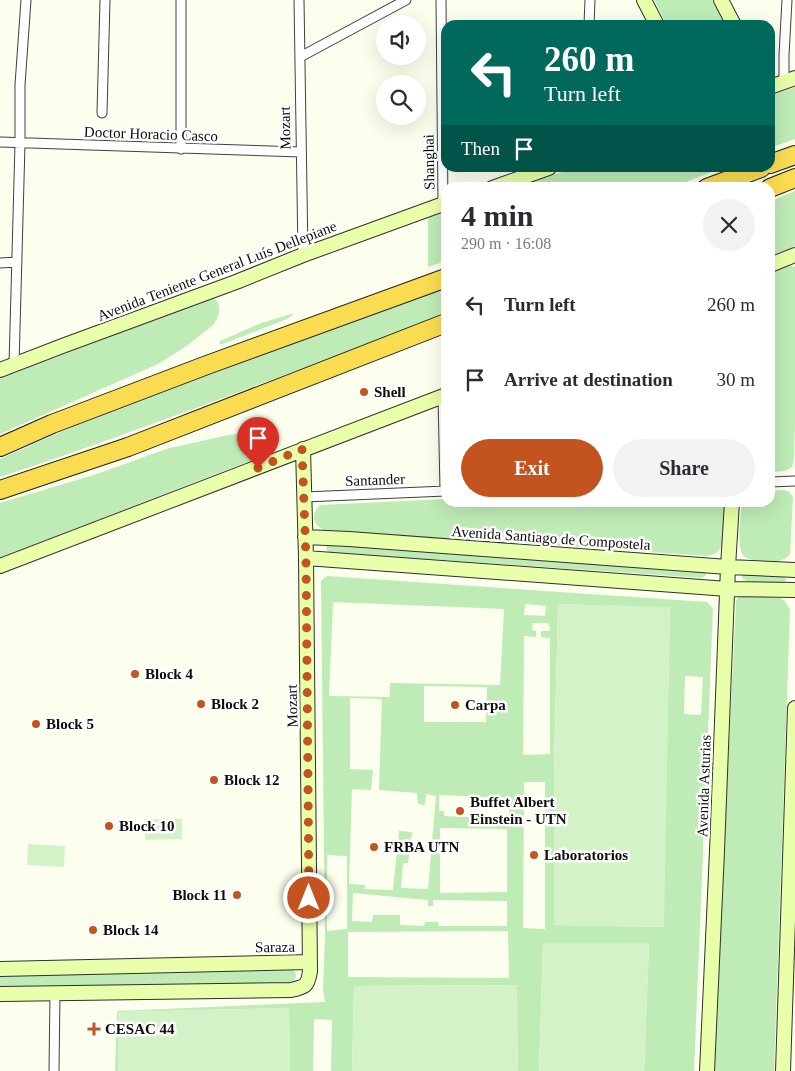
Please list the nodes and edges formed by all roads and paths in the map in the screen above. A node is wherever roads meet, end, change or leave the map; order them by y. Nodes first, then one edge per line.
1 (26, 0) edge
2 (105, 0) edge
3 (182, 0) edge
4 (299, 0) edge
5 (406, 0) edge
6 (441, 0) edge
7 (590, 0) edge
8 (644, 0) edge
9 (721, 0) edge
10 (787, 0) edge
11 (441, 20) edge
12 (589, 20) edge
13 (654, 20) edge
14 (731, 20) edge
15 (300, 57) junction
16 (790, 80) edge
17 (775, 85) edge
18 (102, 112) dead end
19 (0, 142) edge
20 (20, 144) junction
21 (181, 149) junction
22 (301, 152) junction
23 (795, 155) edge
24 (775, 162) edge
25 (537, 172) edge
26 (750, 172) edge
27 (795, 178) edge
28 (509, 182) edge
29 (723, 182) edge
30 (775, 186) edge
31 (441, 205) edge
32 (303, 255) junction
33 (795, 256) edge
34 (17, 262) junction
35 (0, 263) edge
36 (775, 263) edge
37 (441, 280) edge
38 (441, 325) edge
39 (14, 365) junction
40 (0, 370) edge
41 (441, 397) edge
42 (0, 446) edge
43 (302, 449) junction
44 (795, 481) edge
45 (775, 482) edge
46 (0, 490) edge
47 (441, 491) edge
48 (304, 496) junction
49 (732, 507) edge
50 (305, 537) junction
51 (306, 558) junction
52 (0, 566) edge
53 (728, 567) junction
54 (795, 570) edge
55 (728, 588) junction
56 (795, 590) edge
57 (795, 708) edge
58 (310, 962) junction
59 (0, 968) edge
60 (55, 993) junction
61 (0, 994) edge
62 (54, 1071) edge
63 (707, 1071) edge
64 (783, 1071) edge

1 - 20 street
2 - 18 street
3 - 21 street
4 - 15 street, Mozart
5 - 15 street
6 - 11 street, Shanghai
7 - 12 street
8 - 13 street
9 - 14 street
10 - 16 street
15 - 22 street, Mozart
16 - 17 street
19 - 20 street, Doctor Horacio Casco
20 - 21 street, Doctor Horacio Casco
20 - 34 street
21 - 22 street, Doctor Horacio Casco
22 - 32 street, Mozart
23 - 24 highway
25 - 28 street
26 - 29 highway
27 - 30 highway
31 - 32 street, Avenida Teniente General Luís Dellepiane
32 - 39 street, Avenida Teniente General Luís Dellepiane
33 - 36 street
34 - 35 street
34 - 39 street
37 - 42 highway
38 - 46 highway
39 - 40 street, Avenida Teniente General Luís Dellepiane
41 - 43 street
43 - 48 street, Mozart
43 - 52 street
44 - 45 street
47 - 48 street, Santander
48 - 50 street, Mozart
49 - 53 street, Avenida Asturias
50 - 51 street, Mozart
50 - 53 street, Avenida Santiago de Compostela
51 - 55 street
51 - 58 street, Mozart
53 - 54 street, Avenida Santiago de Compostela
53 - 55 street, Avenida Asturias
55 - 56 street
55 - 63 street, Avenida Asturias
57 - 64 street
58 - 59 street, Saraza
58 - 60 street, Saraza
60 - 61 street, Saraza
60 - 62 street

